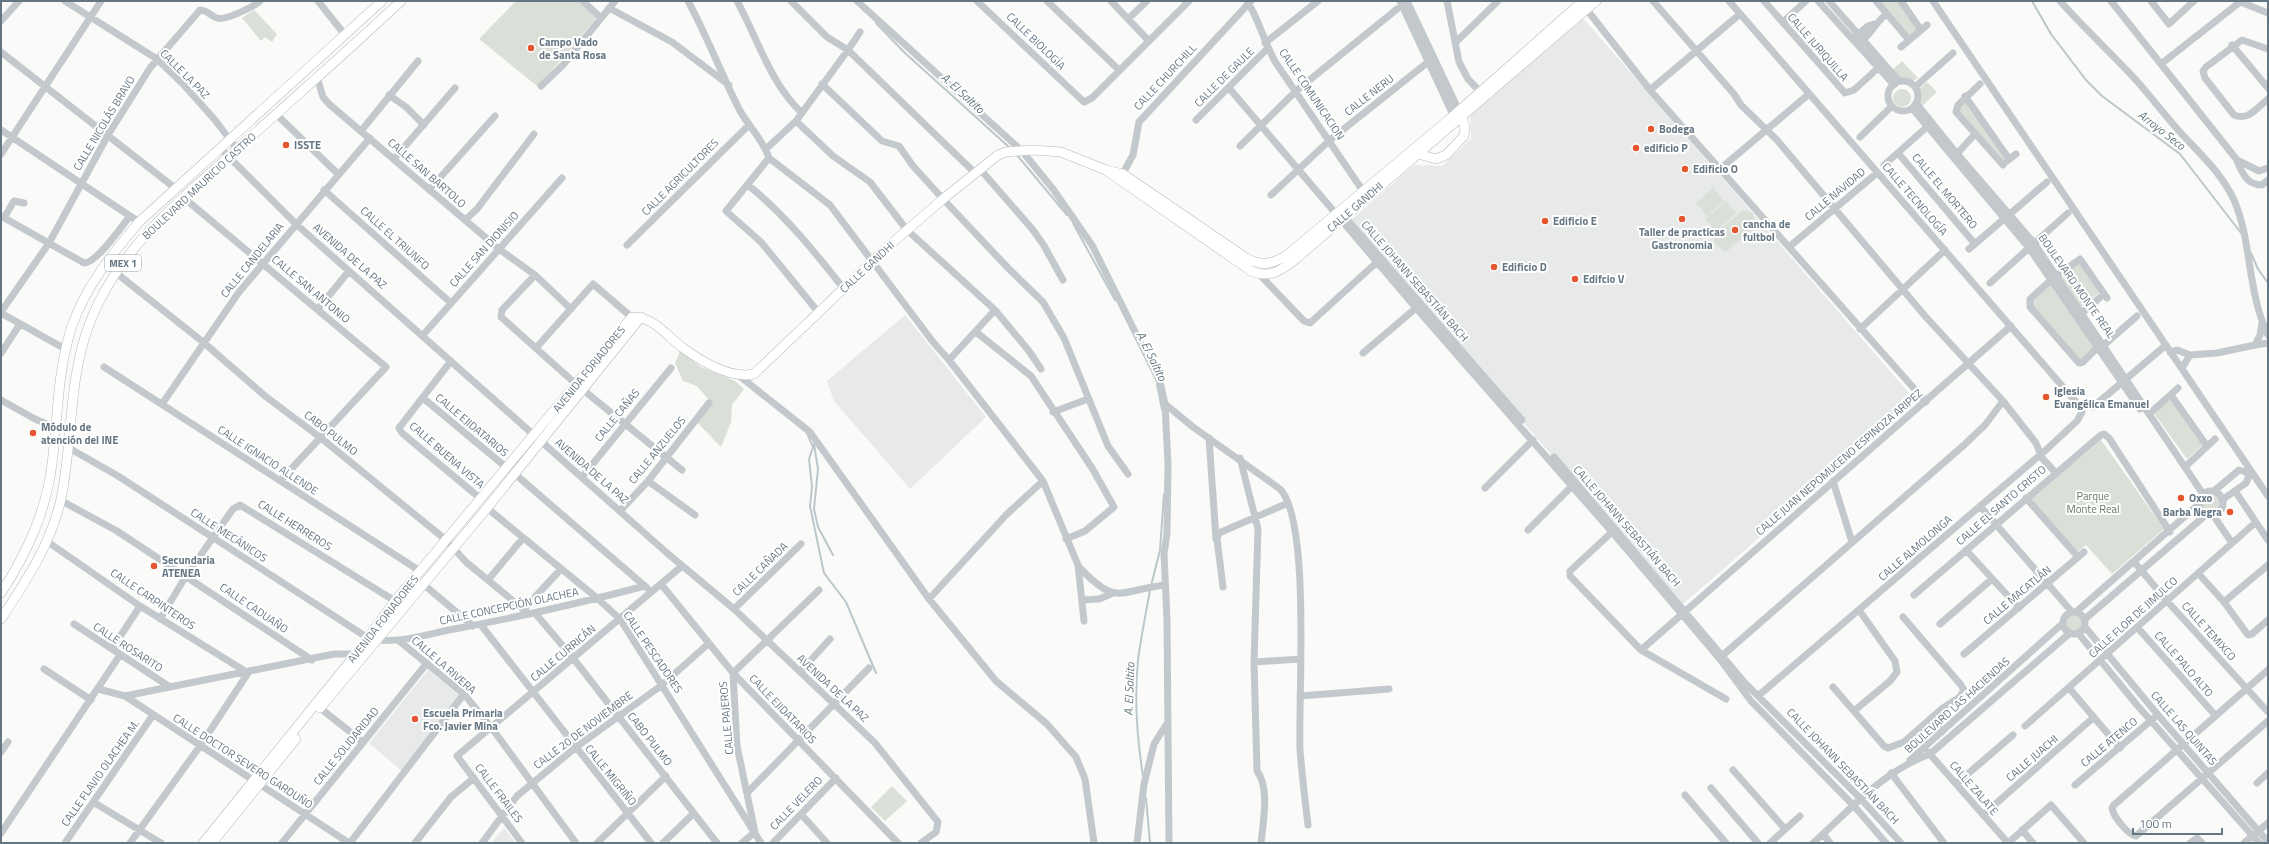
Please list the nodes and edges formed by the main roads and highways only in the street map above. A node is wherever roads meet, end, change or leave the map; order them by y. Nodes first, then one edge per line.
1 (382, 1) edge
2 (402, 1) edge
3 (1596, 1) edge
4 (1583, 3) edge
5 (1458, 116) junction
6 (1418, 154) junction
7 (1121, 177) junction
8 (1365, 193) junction
9 (1340, 216) junction
10 (636, 319) joint
11 (538, 438) junction
12 (1, 591) edge
13 (1, 619) edge
14 (372, 639) junction
15 (256, 783) junction
16 (203, 843) edge
17 (212, 843) edge

1 - 12 main road, BOULEVARD MAURICIO CASTRO / MEX 1
2 - 13 main road, BOULEVARD MAURICIO CASTRO / MEX 1
3 - 4 main road, CALLE GANDHI
4 - 5 main road, CALLE GANDHI
5 - 6 main road, CALLE GANDHI
5 - 6 main road
5 - 8 main road, CALLE GANDHI
6 - 8 main road, CALLE GANDHI
7 - 9 main road, CALLE GANDHI
7 - 9 main road, CALLE GANDHI
7 - 10 main road, CALLE GANDHI
8 - 9 main road, CALLE GANDHI
10 - 11 main road, AVENIDA FORJADORES
11 - 14 main road, AVENIDA FORJADORES
11 - 14 main road, AVENIDA FORJADORES
14 - 15 main road, AVENIDA FORJADORES
14 - 15 main road, AVENIDA FORJADORES
15 - 16 main road, AVENIDA FORJADORES
15 - 17 main road, AVENIDA FORJADORES

